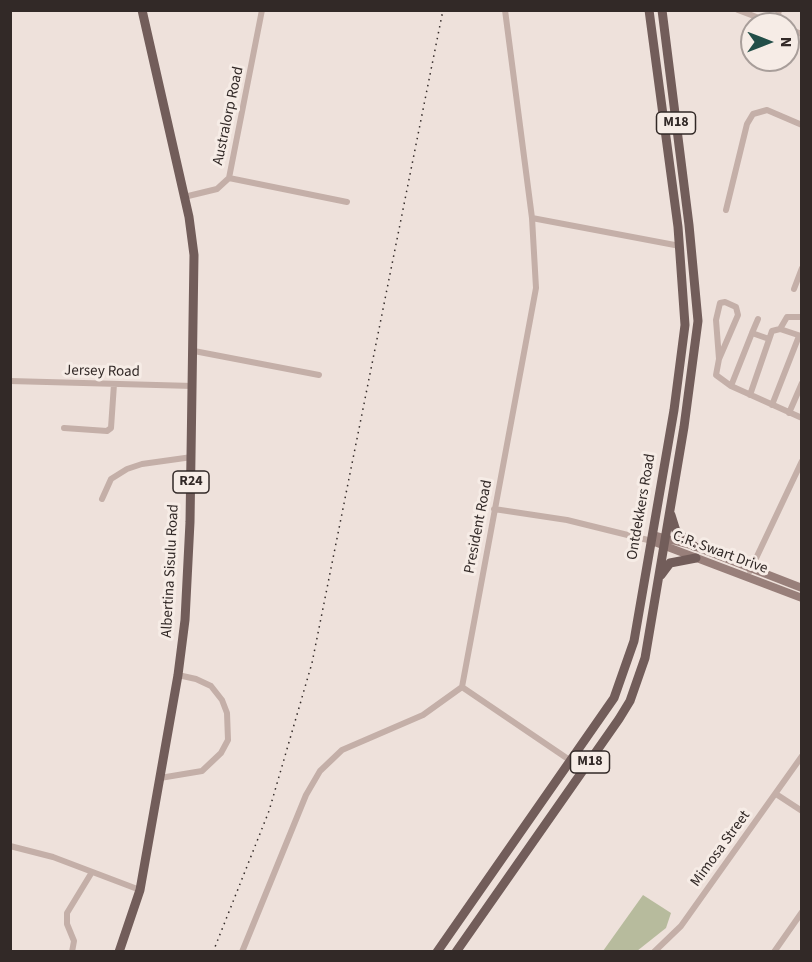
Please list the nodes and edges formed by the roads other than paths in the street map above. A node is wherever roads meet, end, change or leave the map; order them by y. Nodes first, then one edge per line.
1 (142, 10) edge
2 (262, 10) edge
3 (505, 10) edge
4 (662, 10) edge
5 (667, 10) edge
6 (649, 13) edge
7 (663, 21) junction
8 (801, 126) edge
9 (229, 178) junction
10 (184, 196) junction
11 (347, 201) dead end
12 (726, 210) dead end
13 (532, 218) junction
14 (680, 246) junction
15 (801, 268) edge
16 (794, 289) dead end
17 (801, 317) edge
18 (758, 319) dead end
19 (780, 328) junction
20 (752, 333) junction
21 (800, 336) edge
22 (769, 339) junction
23 (194, 351) junction
24 (719, 360) junction
25 (319, 375) dead end
26 (10, 381) edge
27 (801, 383) edge
28 (114, 384) junction
29 (193, 386) junction
30 (731, 386) junction
31 (750, 395) junction
32 (772, 405) junction
33 (789, 413) junction
34 (801, 418) edge
35 (64, 428) dead end
36 (192, 457) junction
37 (801, 461) edge
38 (102, 499) dead end
39 (494, 509) junction
40 (670, 510) junction
41 (652, 538) junction
42 (664, 541) junction
43 (694, 546) junction
44 (696, 558) junction
45 (749, 573) junction
46 (657, 587) junction
47 (801, 588) edge
48 (801, 598) edge
49 (178, 675) junction
50 (462, 687) junction
51 (801, 756) edge
52 (571, 761) junction
53 (160, 778) junction
54 (776, 794) junction
55 (801, 811) edge
56 (10, 846) edge
57 (92, 872) junction
58 (140, 890) junction
59 (801, 912) edge
60 (72, 951) edge
61 (119, 951) edge
62 (242, 951) edge
63 (437, 951) edge
64 (456, 951) edge
65 (654, 951) edge
66 (774, 951) edge

1 - 10 main road, Albertina Sisulu Road / R24
2 - 9 street, Australorp Road
3 - 13 street, President Road
4 - 7 main road, Ontdekkers Road / M18
5 - 7 main road
6 - 14 main road, Ontdekkers Road / M18
7 - 40 main road, Ontdekkers Road / M18
8 - 12 street
9 - 10 street, Australorp Road
9 - 11 street
10 - 23 main road, Albertina Sisulu Road / R24
13 - 14 street
13 - 39 street, President Road
14 - 41 main road, Ontdekkers Road / M18
15 - 16 street
17 - 19 street
18 - 20 street
19 - 21 street
19 - 22 street
20 - 22 street
20 - 30 street
21 - 32 street
22 - 31 street
23 - 25 street
23 - 29 main road, Albertina Sisulu Road / R24
24 - 24 street
24 - 30 street
26 - 28 street, Jersey Road
27 - 33 street
28 - 29 street, Jersey Road
28 - 35 street
29 - 36 main road, Albertina Sisulu Road / R24
30 - 31 street
31 - 32 street
32 - 33 street
33 - 34 street
36 - 38 street
36 - 49 main road, Albertina Sisulu Road / R24
37 - 45 street
39 - 41 street, C.R. Swart Drive
39 - 50 street, President Road
40 - 42 main road, Ontdekkers Road / M18
40 - 43 main road
41 - 42 main road, C.R. Swart Drive
41 - 52 main road, Ontdekkers Road / M18
42 - 43 main road, C.R. Swart Drive
42 - 44 main road, C.R. Swart Drive
42 - 46 main road, Ontdekkers Road / M18
43 - 45 main road, C.R. Swart Drive
44 - 45 main road, C.R. Swart Drive
44 - 46 main road
45 - 47 main road, C.R. Swart Drive
45 - 48 main road, C.R. Swart Drive
46 - 64 main road, Ontdekkers Road / M18
49 - 53 main road, Albertina Sisulu Road / R24
49 - 53 street
50 - 52 street
50 - 62 street
51 - 54 street, Mimosa Street
52 - 63 main road, Ontdekkers Road / M18
53 - 58 main road, Albertina Sisulu Road / R24
54 - 55 street
54 - 65 street, Mimosa Street
56 - 57 street
57 - 58 street
57 - 60 street
58 - 61 main road, Albertina Sisulu Road / R24
59 - 66 street

